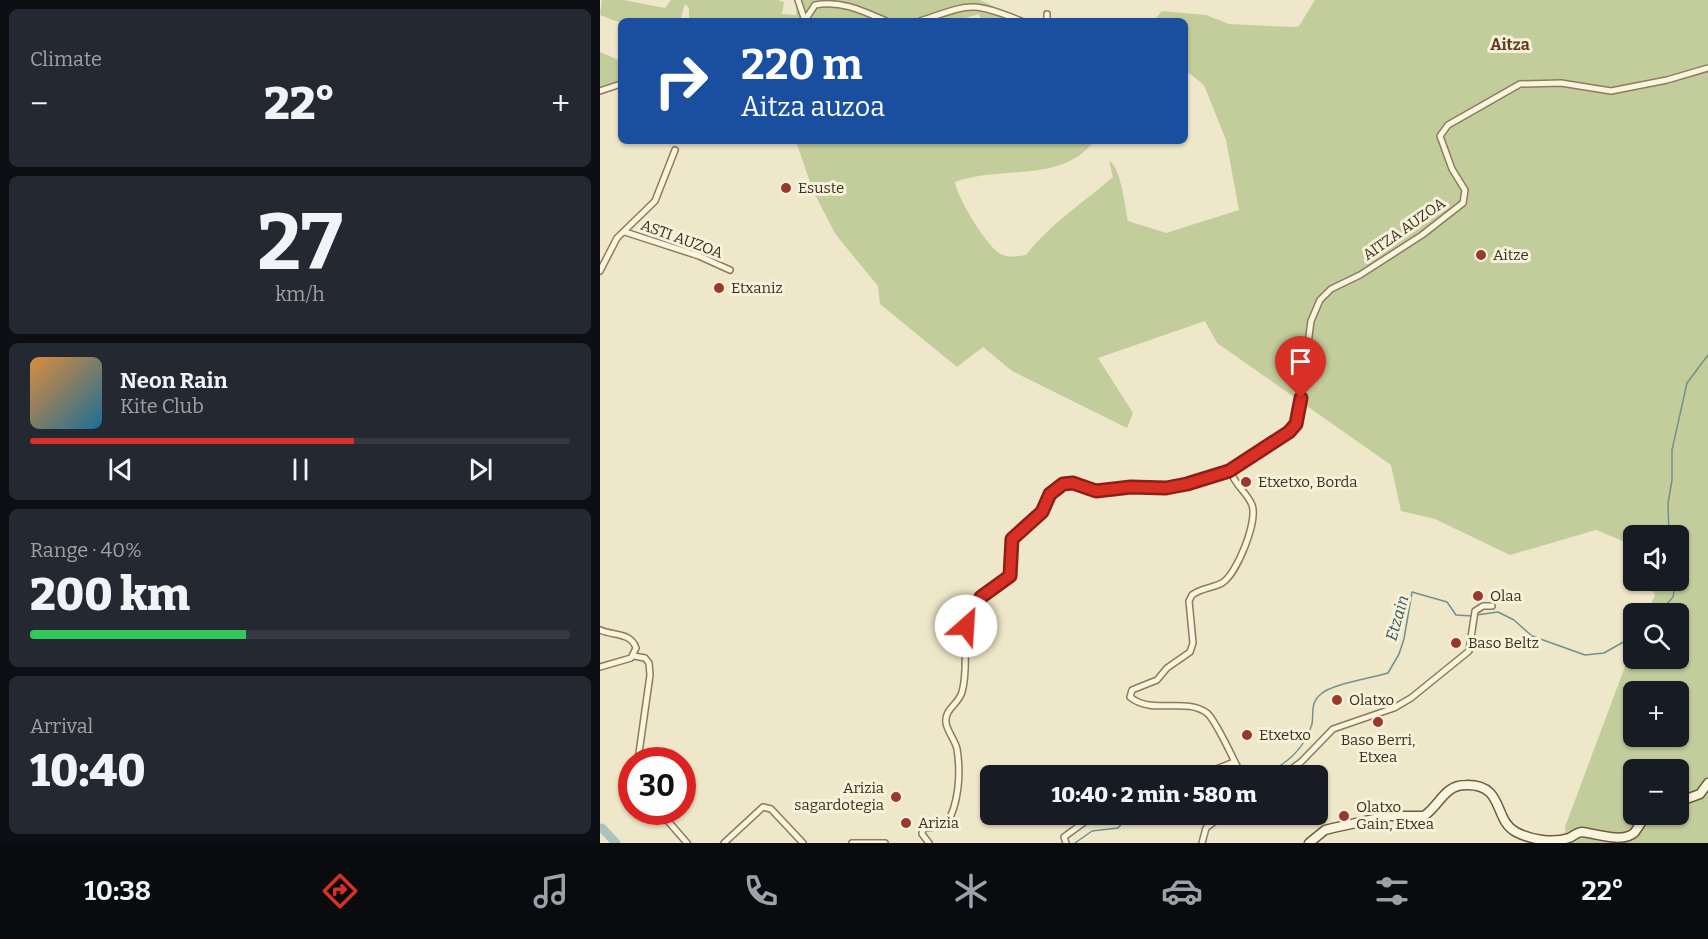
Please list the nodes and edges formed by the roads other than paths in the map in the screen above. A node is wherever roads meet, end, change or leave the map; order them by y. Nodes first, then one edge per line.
1 (798, 0) edge
2 (804, 18) edge
3 (807, 18) edge
4 (880, 18) edge
5 (927, 18) edge
6 (1014, 18) edge
7 (1708, 68) edge
8 (618, 85) edge
9 (600, 91) edge
10 (675, 150) dead end
11 (625, 232) junction
12 (730, 270) dead end
13 (600, 271) edge
14 (1230, 470) junction
15 (1492, 606) dead end
16 (600, 630) edge
17 (634, 656) junction
18 (600, 667) edge
19 (640, 747) edge
20 (1234, 762) junction
21 (1226, 765) edge
22 (1236, 765) edge
23 (1297, 765) edge
24 (1708, 783) edge
25 (1689, 798) edge
26 (671, 825) edge
27 (1080, 825) edge
28 (1210, 825) edge
29 (1638, 825) edge
30 (687, 843) edge
31 (724, 843) edge
32 (803, 843) edge
33 (852, 843) edge
34 (885, 843) edge
35 (929, 843) edge
36 (1066, 843) edge
37 (1202, 843) edge
38 (1309, 843) edge

1 - 2 street
3 - 4 street
5 - 6 street
7 - 14 street, AITZA AUZOA
8 - 9 street
10 - 11 street, ASTI AUZOA
11 - 12 street, ASTI AUZOA
11 - 13 street, ASTI AUZOA
14 - 20 street
14 - 35 street, AITZA AUZOA
15 - 23 street
16 - 17 street
17 - 18 street
17 - 19 street
20 - 21 street
20 - 22 street
24 - 25 street
26 - 30 street
27 - 36 street
28 - 37 street
29 - 38 street
31 - 32 street
33 - 34 street

